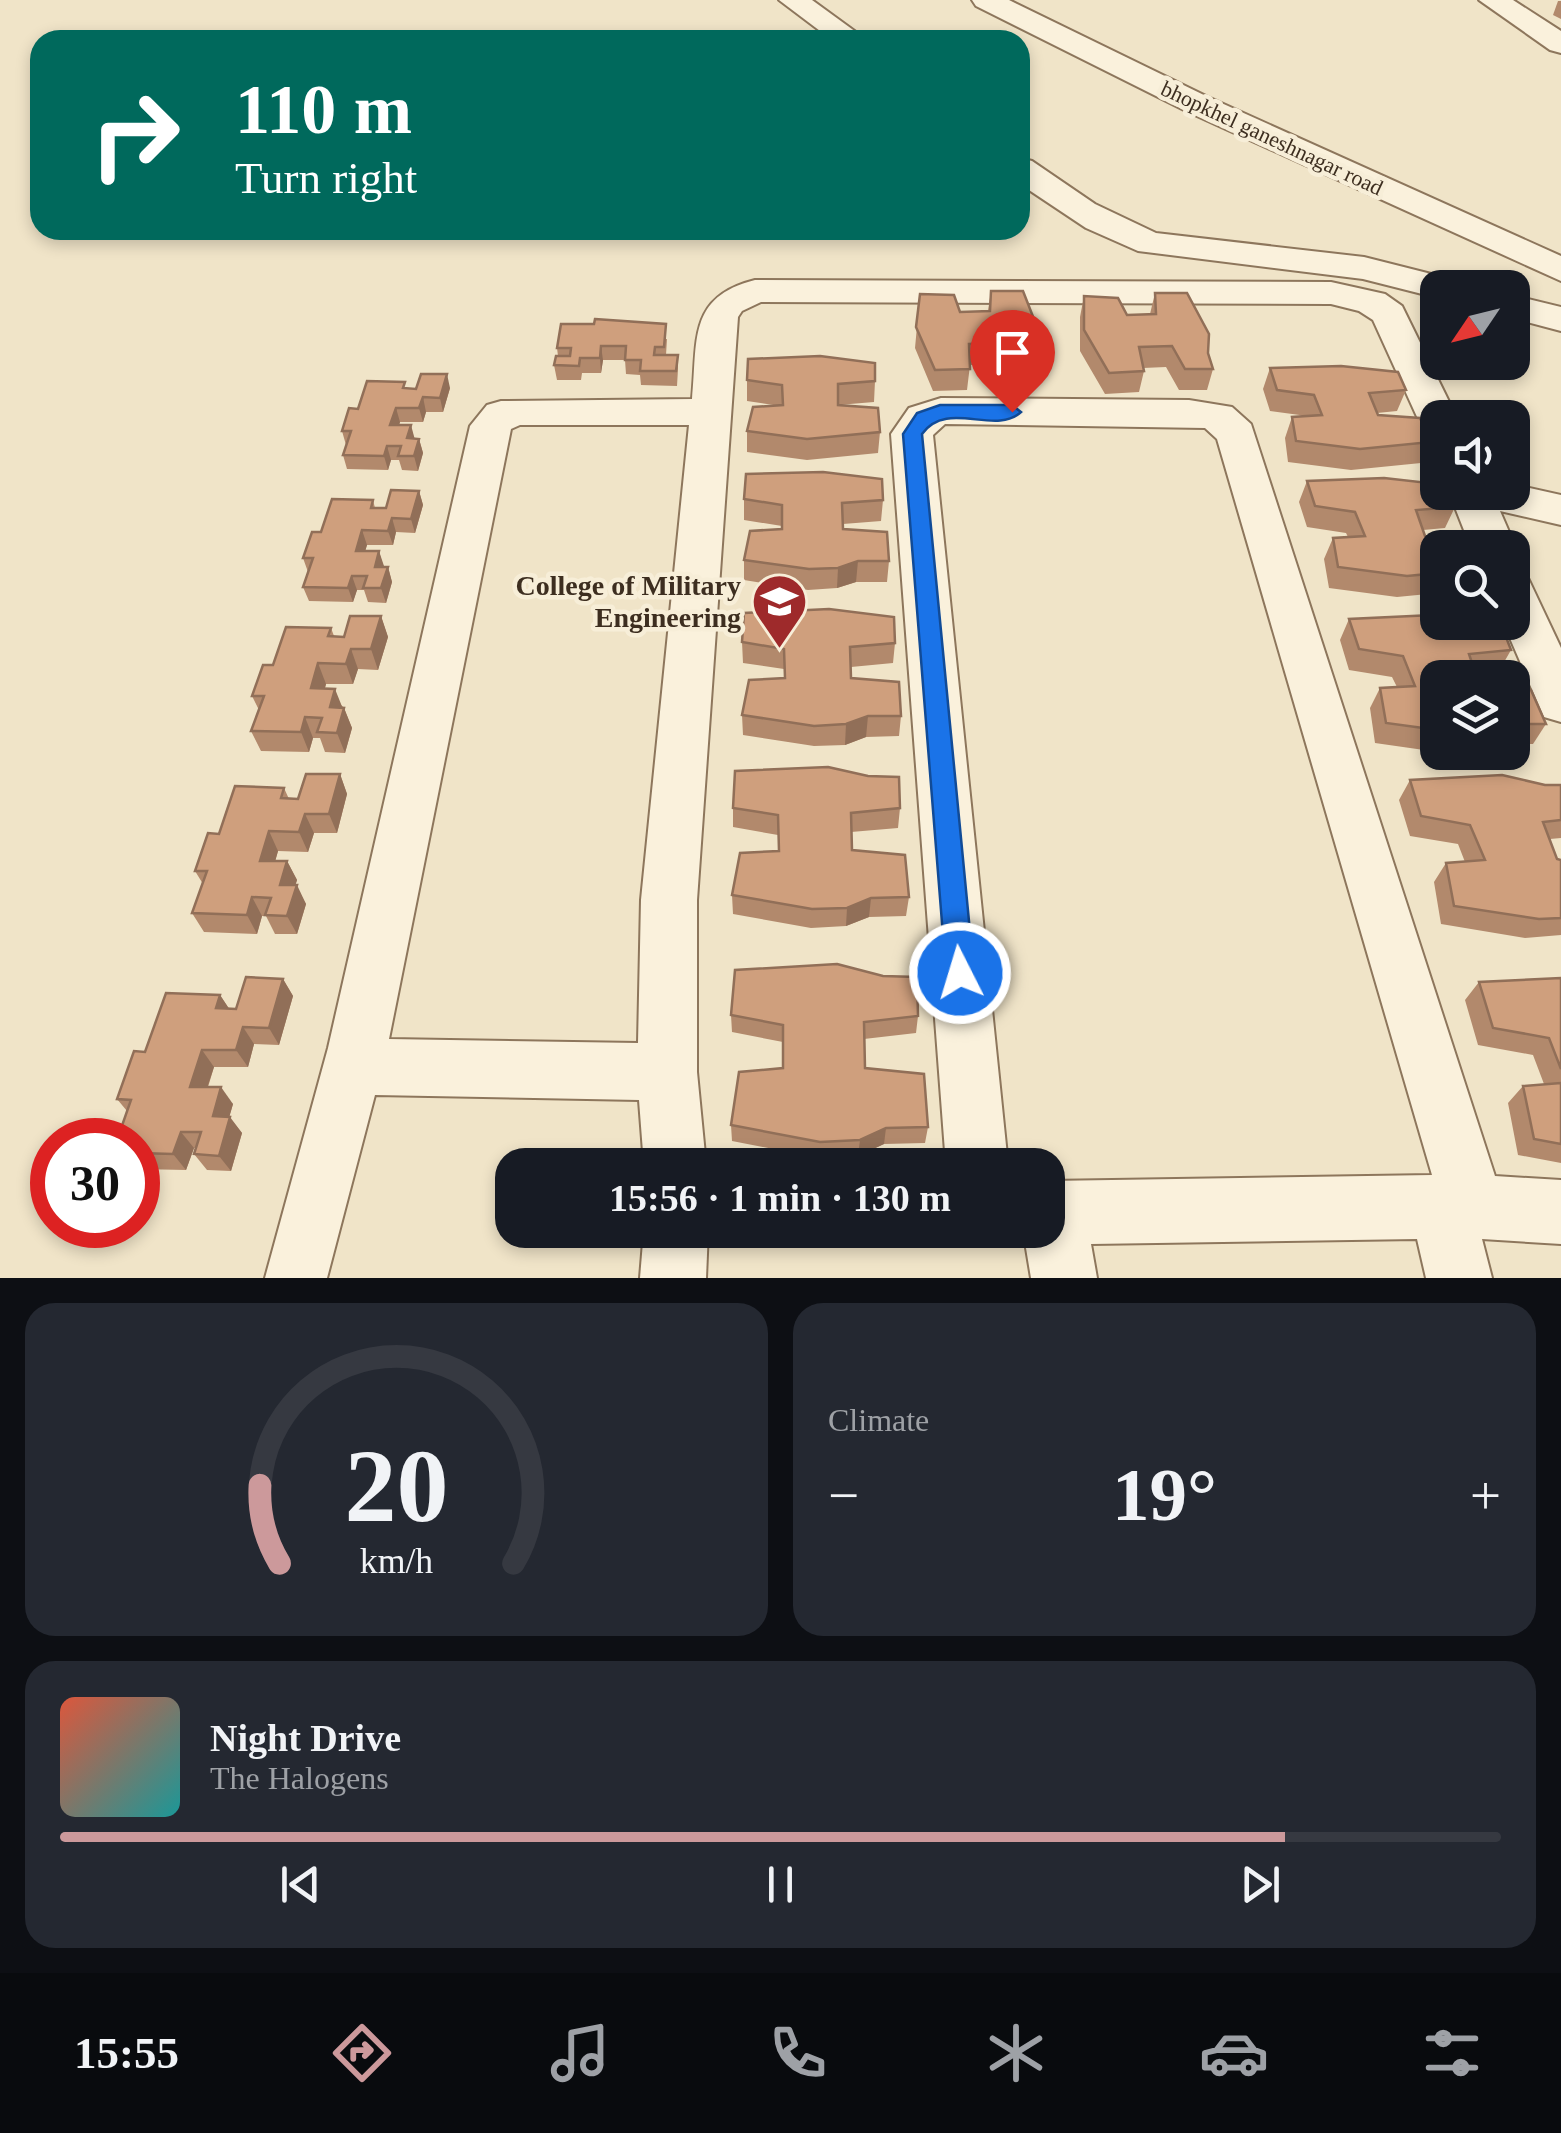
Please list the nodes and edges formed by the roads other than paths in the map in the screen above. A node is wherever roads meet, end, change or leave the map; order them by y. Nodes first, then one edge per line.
1 (793, 0) edge
2 (986, 0) edge
3 (1493, 0) edge
4 (837, 30) edge
5 (1561, 44) edge
6 (1030, 175) edge
7 (1561, 270) edge
8 (1420, 282) edge
9 (1530, 311) edge
10 (1561, 319) edge
11 (1429, 400) edge
12 (711, 412) junction
13 (1530, 503) edge
14 (1561, 510) edge
15 (1530, 631) edge
16 (1561, 702) edge
17 (358, 1048) junction
18 (667, 1072) junction
19 (674, 1148) edge
20 (975, 1148) edge
21 (1457, 1206) junction
22 (1561, 1212) edge
23 (1065, 1213) edge
24 (675, 1248) edge
25 (1058, 1248) edge
26 (296, 1274) dead end
27 (673, 1278) edge
28 (1064, 1278) edge
29 (1460, 1278) edge

1 - 4 street
2 - 7 street, bhopkhel ganeshnagar road
3 - 5 street
6 - 8 street
9 - 10 street
11 - 12 street
12 - 17 street
12 - 18 street
13 - 14 street
15 - 16 street
17 - 18 street
17 - 26 street
18 - 19 street
20 - 21 street
21 - 22 street
21 - 23 street
21 - 29 street
24 - 27 street
25 - 28 street

